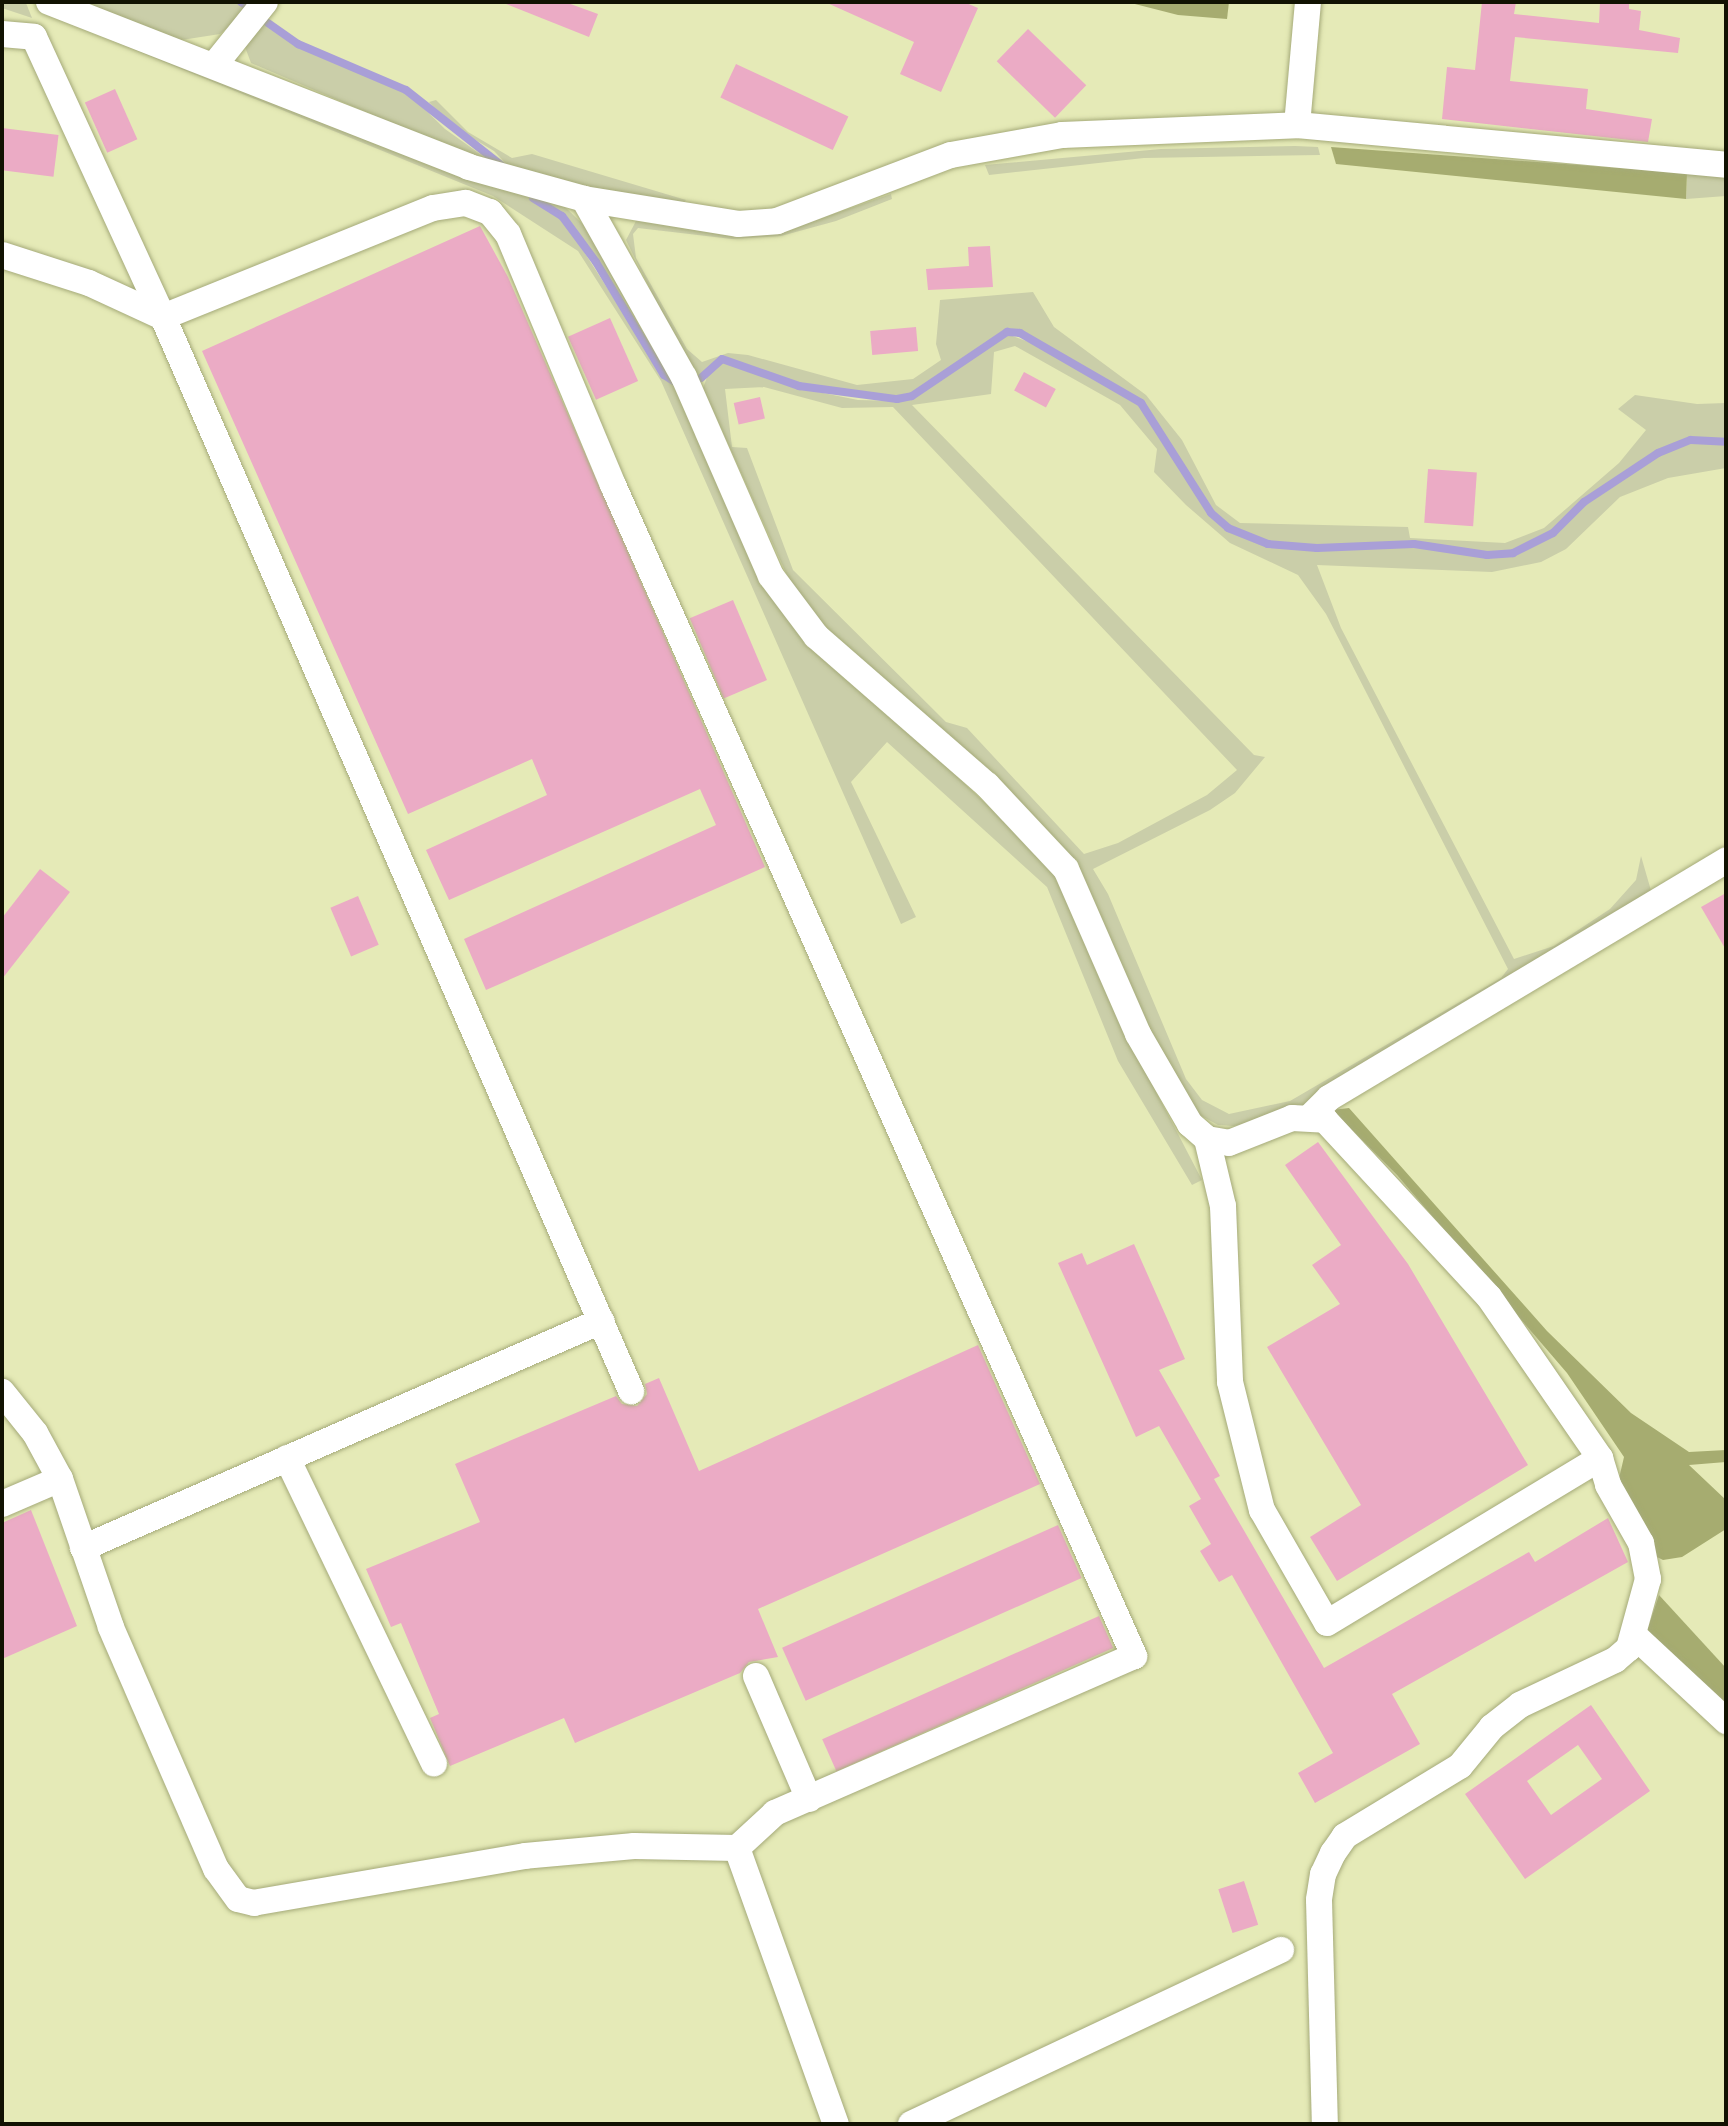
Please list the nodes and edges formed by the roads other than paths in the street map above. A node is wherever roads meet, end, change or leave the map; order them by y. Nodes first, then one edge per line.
1 (49, 2) edge
2 (265, 2) edge
3 (1308, 2) edge
4 (2, 34) edge
5 (216, 63) junction
6 (1297, 125) junction
7 (1726, 165) edge
8 (584, 199) junction
9 (2, 255) edge
10 (163, 317) junction
11 (1726, 860) edge
12 (1311, 1116) junction
13 (1207, 1139) junction
14 (601, 1321) junction
15 (631, 1391) dead end
16 (2, 1392) edge
17 (287, 1458) junction
18 (1600, 1458) junction
19 (60, 1479) junction
20 (2, 1504) edge
21 (83, 1548) junction
22 (1635, 1636) junction
23 (756, 1676) dead end
24 (1726, 1721) edge
25 (434, 1764) dead end
26 (809, 1799) junction
27 (737, 1848) junction
28 (1281, 1950) dead end
29 (836, 2124) edge
30 (911, 2124) edge
31 (1325, 2124) edge

1 - 5 street
2 - 5 street
3 - 6 street
4 - 10 street
5 - 8 street
6 - 7 street
6 - 8 street
8 - 13 street
9 - 10 street
10 - 14 street
10 - 26 street
11 - 12 street
12 - 13 street
12 - 18 street
13 - 18 street
14 - 15 street
14 - 17 street
16 - 19 street
17 - 21 street
17 - 25 street
18 - 22 street
19 - 20 street
19 - 21 street
21 - 27 street
22 - 24 street
22 - 31 street
23 - 26 street
26 - 27 street
27 - 29 street
28 - 30 street

